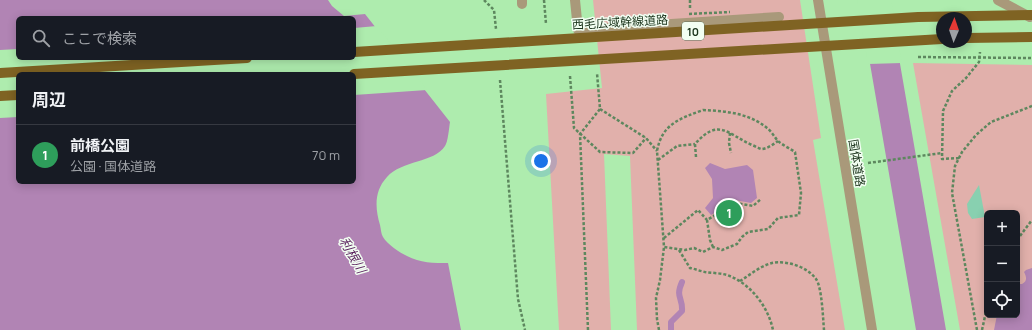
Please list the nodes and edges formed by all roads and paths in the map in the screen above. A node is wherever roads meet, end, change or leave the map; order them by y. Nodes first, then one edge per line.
1 (484, 0) edge
2 (544, 0) edge
3 (575, 0) edge
4 (818, 0) edge
5 (998, 0) edge
6 (1032, 16) edge
7 (779, 17) dead end
8 (546, 24) dead end
9 (496, 34) dead end
10 (1032, 37) edge
11 (972, 38) edge
12 (936, 39) edge
13 (981, 49) dead end
14 (356, 52) edge
15 (214, 60) edge
16 (16, 72) edge
17 (16, 72) edge
18 (0, 73) edge
19 (500, 73) dead end
20 (569, 73) dead end
21 (356, 74) edge
22 (16, 95) edge
23 (0, 96) edge
24 (1032, 106) edge
25 (730, 133) junction
26 (580, 134) junction
27 (646, 138) junction
28 (778, 141) junction
29 (695, 144) junction
30 (657, 151) junction
31 (731, 153) dead end
32 (942, 153) junction
33 (696, 157) dead end
34 (959, 158) junction
35 (658, 160) junction
36 (868, 163) dead end
37 (761, 199) dead end
38 (707, 220) junction
39 (1032, 220) edge
40 (1020, 236) edge
41 (664, 238) junction
42 (714, 247) junction
43 (664, 248) junction
44 (679, 249) junction
45 (740, 281) junction
46 (985, 318) edge
47 (525, 330) edge
48 (588, 330) edge
49 (659, 330) edge
50 (774, 330) edge
51 (824, 330) edge
52 (872, 330) edge
53 (977, 330) edge
54 (982, 330) edge

1 - 9 path
2 - 8 path
3 - 7 street
4 - 52 street, 国体道路
5 - 6 street
6 - 14 main road, 西毛広域幹線道路 / 10, bridge
10 - 11 main road, bridge
12 - 21 main road, 10, bridge
13 - 32 path
15 - 17 main road
16 - 18 main road
19 - 47 path
20 - 26 path
22 - 23 main road
24 - 34 path
25 - 28 path
25 - 29 path
25 - 31 path
26 - 27 path
26 - 27 path
26 - 48 path
27 - 30 path
28 - 30 path
28 - 42 path
29 - 33 path
29 - 35 path
30 - 35 path
32 - 34 path
32 - 36 path
34 - 53 path
35 - 41 path
37 - 38 path
38 - 41 path
38 - 42 path
39 - 40 path
41 - 43 path
42 - 44 path
43 - 44 path
43 - 49 path
44 - 45 path
45 - 50 path
45 - 51 path
46 - 54 path

